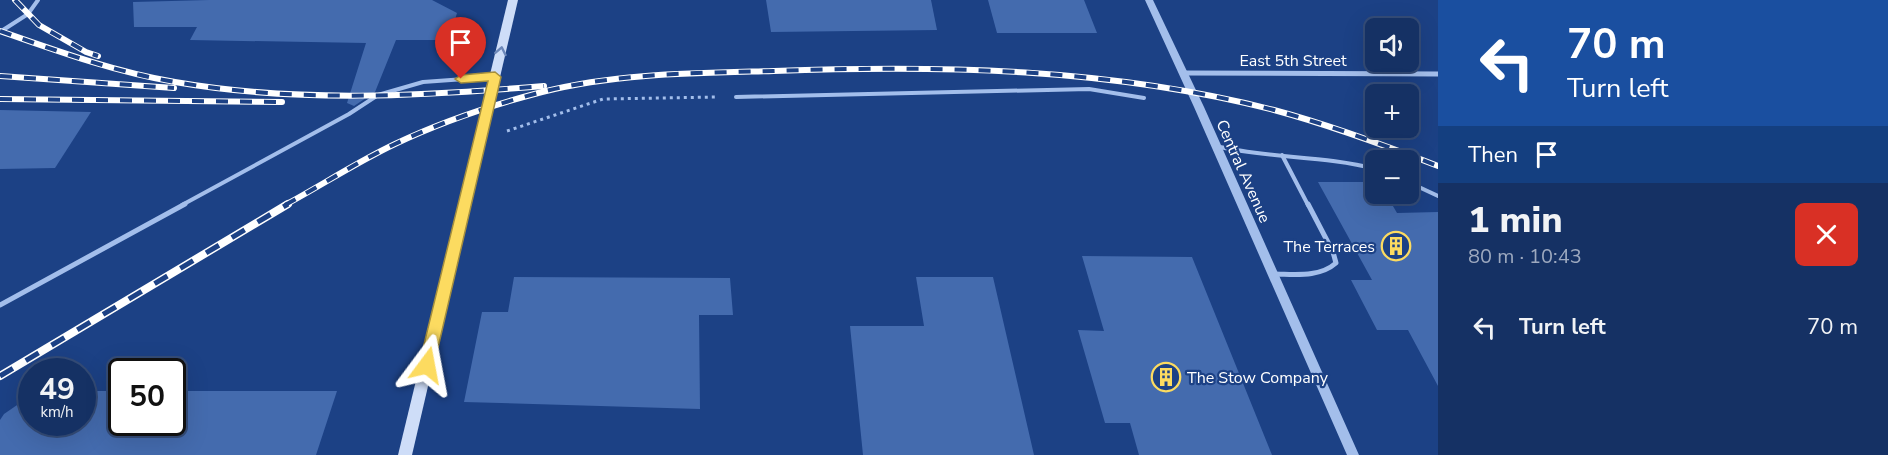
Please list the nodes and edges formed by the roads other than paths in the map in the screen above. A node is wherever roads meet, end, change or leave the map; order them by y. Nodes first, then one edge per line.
1 (38, 0) edge
2 (513, 0) edge
3 (1149, 0) edge
4 (0, 32) edge
5 (1183, 73) junction
6 (1438, 74) edge
7 (495, 77) junction
8 (736, 96) road end
9 (1144, 98) dead end
10 (1216, 146) junction
11 (1282, 155) junction
12 (1365, 166) edge
13 (1419, 187) edge
14 (1438, 196) edge
15 (1273, 274) junction
16 (0, 305) edge
17 (405, 455) edge
18 (1353, 455) edge

1 - 4 lane
7 -> 2 main road
3 - 5 street, Central Avenue
5 - 6 street, East 5th Street
5 - 10 street, Central Avenue
7 - 16 lane
7 - 17 main road
8 - 9 lane
10 - 11 lane
10 - 15 street, Central Avenue
11 - 12 lane
11 - 15 lane
13 - 14 lane
15 - 18 street, Central Avenue

